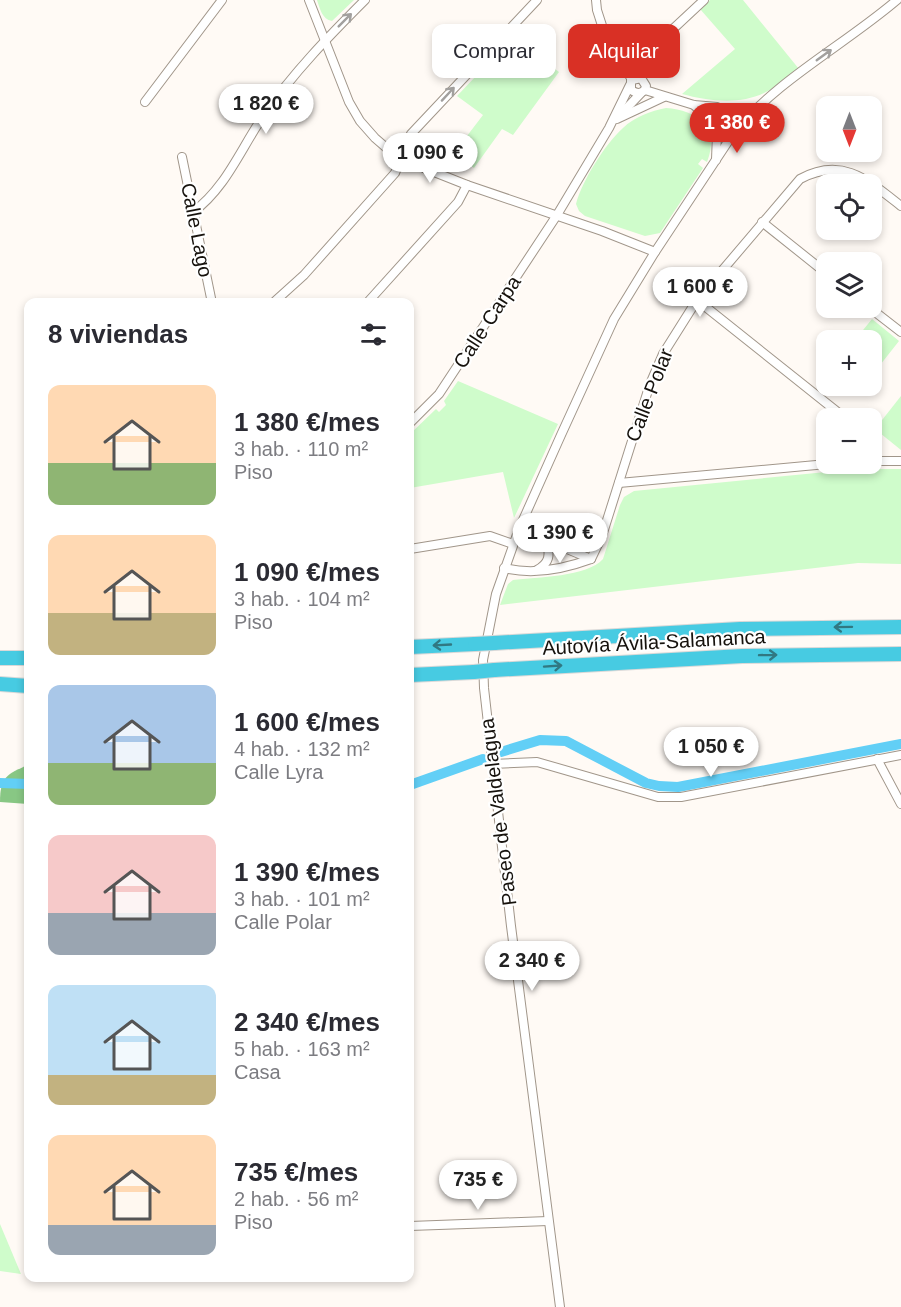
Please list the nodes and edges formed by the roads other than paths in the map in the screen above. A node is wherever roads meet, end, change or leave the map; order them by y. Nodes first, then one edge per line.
1 (222, 0) edge
2 (309, 0) edge
3 (365, 0) edge
4 (537, 0) edge
5 (596, 0) edge
6 (704, 0) edge
7 (897, 0) edge
8 (602, 24) edge
9 (678, 24) edge
10 (325, 40) junction
11 (630, 78) edge
12 (633, 78) edge
13 (632, 81) junction
14 (643, 92) junction
15 (665, 97) junction
16 (145, 102) dead end
17 (694, 105) junction
18 (727, 113) junction
19 (617, 119) junction
20 (609, 128) junction
21 (716, 130) junction
22 (735, 132) junction
23 (182, 157) dead end
24 (402, 157) junction
25 (716, 162) junction
26 (467, 185) junction
27 (901, 206) edge
28 (193, 212) junction
29 (557, 215) junction
30 (762, 222) junction
31 (655, 252) junction
32 (816, 265) edge
33 (211, 298) edge
34 (279, 298) edge
35 (372, 298) edge
36 (697, 300) junction
37 (882, 317) edge
38 (901, 332) edge
39 (833, 408) edge
40 (414, 419) edge
41 (882, 461) edge
42 (901, 461) edge
43 (816, 465) edge
44 (619, 483) junction
45 (519, 530) junction
46 (547, 541) junction
47 (513, 544) junction
48 (414, 548) edge
49 (591, 559) junction
50 (504, 568) junction
51 (536, 571) junction
52 (901, 627) edge
53 (414, 647) edge
54 (901, 654) edge
55 (0, 658) edge
56 (24, 658) edge
57 (414, 675) edge
58 (0, 684) edge
59 (24, 686) edge
60 (901, 755) edge
61 (877, 759) junction
62 (492, 764) junction
63 (901, 804) edge
64 (548, 1221) junction
65 (414, 1226) edge
66 (560, 1307) edge

1 - 16 street
2 - 10 street
10 -> 3 street
24 -> 4 street
5 - 8 street
6 - 9 street
22 -> 7 street, Paseo de Valdelagua
10 - 24 street
10 - 28 street
11 - 13 street
12 - 13 street
13 - 14 street
13 - 14 street
13 - 20 street
14 - 15 street
14 - 19 street
15 - 17 street
15 - 19 street
17 - 18 street
17 - 21 street
18 - 21 street
18 - 22 street
19 - 20 street
20 - 29 street, Calle Carpa
21 - 22 street
21 - 25 street
22 - 25 street, Paseo de Valdelagua
23 - 28 street, Calle Lago
24 - 26 street
24 - 34 street
25 - 31 street, Paseo de Valdelagua
26 - 29 street
26 - 35 street
27 - 30 street, Calle Polar
28 - 33 street, Calle Lago
29 - 31 street
29 - 40 street, Calle Carpa
30 - 32 street
30 - 36 street, Calle Polar
31 - 45 street, Paseo de Valdelagua
36 - 39 street
36 - 44 street, Calle Polar
37 - 38 street
41 - 42 street
43 - 44 street
44 - 49 street, Calle Polar
45 - 46 street
45 - 47 street, Paseo de Valdelagua
46 - 49 street
46 - 51 street
47 - 48 street
47 - 50 street, Paseo de Valdelagua
49 - 51 street
50 - 51 street
50 - 62 street, Paseo de Valdelagua
52 -> 53 highway, Autovía Ávila-Salamanca, bridge
57 -> 54 highway, Autovía Ávila-Salamanca, bridge
55 - 56 highway
58 - 59 highway
60 - 61 street
61 - 62 street
61 - 63 street
62 - 64 street, Paseo de Valdelagua
64 - 65 street
64 - 66 street, Paseo de Valdelagua

